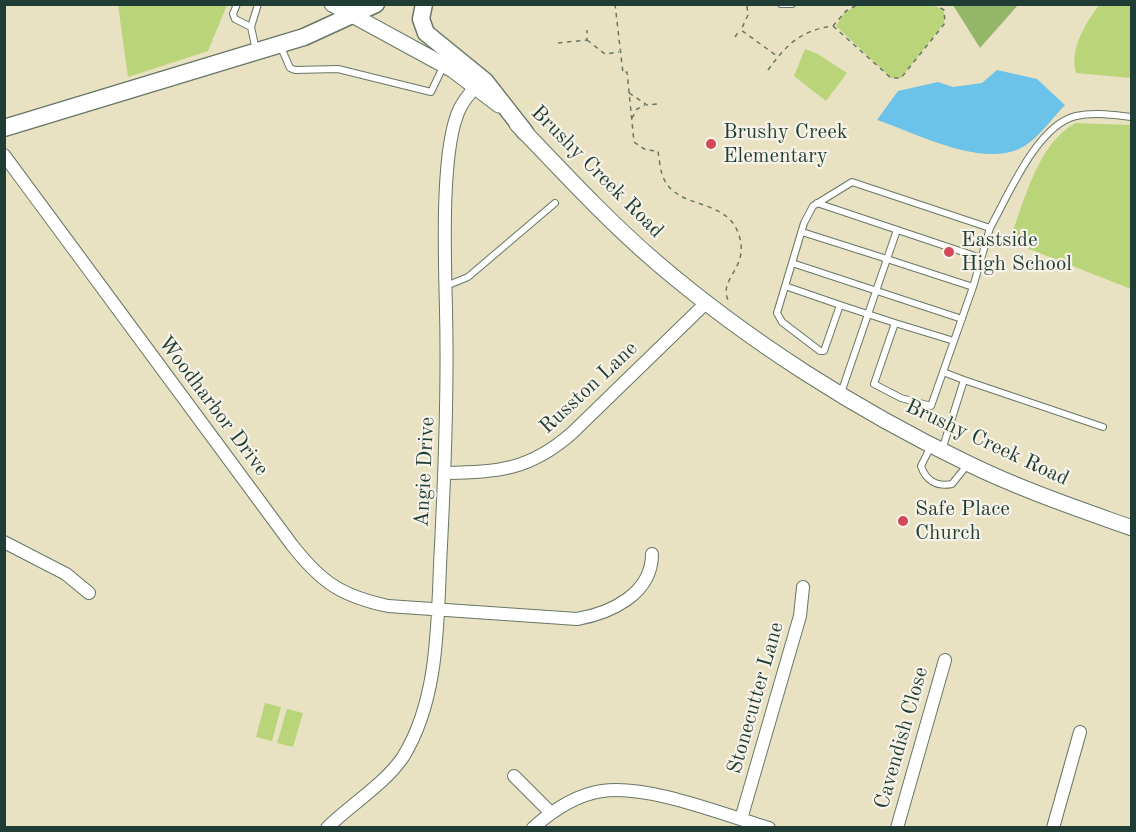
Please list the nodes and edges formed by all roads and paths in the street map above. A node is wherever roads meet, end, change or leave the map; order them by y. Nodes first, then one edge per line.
1 (237, 4) edge
2 (258, 4) edge
3 (332, 4) edge
4 (376, 4) edge
5 (424, 4) edge
6 (615, 4) edge
7 (781, 4) edge
8 (792, 4) edge
9 (858, 4) edge
10 (934, 4) edge
11 (747, 6) edge
12 (352, 17) junction
13 (833, 26) junction
14 (250, 27) junction
15 (587, 30) dead end
16 (741, 30) junction
17 (735, 37) dead end
18 (586, 40) junction
19 (558, 43) dead end
20 (280, 45) junction
21 (257, 52) junction
22 (620, 52) junction
23 (778, 57) junction
24 (444, 65) junction
25 (768, 70) dead end
26 (476, 86) junction
27 (629, 93) junction
28 (658, 104) dead end
29 (646, 105) junction
30 (1131, 117) edge
31 (632, 120) junction
32 (4, 128) edge
33 (525, 132) junction
34 (664, 150) dead end
35 (658, 151) junction
36 (4, 155) edge
37 (555, 203) dead end
38 (817, 203) junction
39 (990, 228) junction
40 (897, 230) junction
41 (802, 232) junction
42 (981, 258) junction
43 (886, 260) junction
44 (792, 263) junction
45 (446, 286) junction
46 (785, 286) junction
47 (973, 287) junction
48 (876, 290) junction
49 (728, 300) dead end
50 (707, 302) junction
51 (840, 305) junction
52 (867, 314) junction
53 (962, 319) junction
54 (895, 323) junction
55 (954, 341) junction
56 (943, 372) junction
57 (964, 380) junction
58 (841, 393) junction
59 (1102, 427) dead end
60 (936, 448) junction
61 (968, 464) junction
62 (446, 473) junction
63 (1131, 528) edge
64 (4, 542) edge
65 (652, 554) dead end
66 (803, 587) dead end
67 (90, 593) dead end
68 (437, 610) junction
69 (945, 660) dead end
70 (1080, 732) dead end
71 (514, 776) dead end
72 (551, 813) junction
73 (741, 819) junction
74 (327, 828) edge
75 (533, 828) edge
76 (769, 828) edge
77 (897, 828) edge
78 (1053, 828) edge

1 - 14 lane
2 - 14 lane
3 - 12 street, Brushy Creek Road
4 - 12 main road
5 - 33 main road
6 - 22 path
7 - 8 lane
9 - 13 path
10 - 13 path
11 - 16 path
12 - 20 main road
12 - 24 street, Brushy Creek Road
13 - 23 path
14 - 21 lane
15 - 18 path
16 - 17 path
16 - 23 path
18 - 19 path
18 - 22 path
20 - 21 main road
20 - 24 lane
21 - 32 main road
22 - 27 path
23 - 25 path
24 - 26 street, Brushy Creek Road
26 - 33 street, Brushy Creek Road
26 - 45 street, Angie Drive
27 - 29 path
27 - 31 path
28 - 29 path
29 - 31 path
30 - 39 lane
31 - 35 path
33 - 50 street, Brushy Creek Road
34 - 35 path
35 - 49 path
36 - 68 street, Woodharbor Drive
37 - 45 lane
38 - 39 lane
38 - 40 lane
38 - 41 lane
39 - 42 lane
40 - 42 lane
40 - 43 lane
41 - 43 lane
41 - 44 lane
42 - 47 lane
43 - 47 lane
43 - 48 lane
44 - 46 lane
44 - 48 lane
45 - 62 street, Angie Drive
46 - 51 lane
46 - 51 lane
47 - 53 lane
48 - 52 lane
48 - 53 lane
50 - 58 street, Brushy Creek Road
50 - 62 street, Russton Lane
51 - 52 lane
52 - 54 lane
52 - 58 lane
53 - 55 lane
54 - 55 lane
54 - 56 lane
55 - 56 lane
56 - 57 lane
57 - 59 lane
57 - 60 lane
58 - 60 street, Brushy Creek Road
60 - 61 street, Brushy Creek Road
60 - 61 lane
61 - 63 street, Brushy Creek Road
62 - 68 street, Angie Drive
64 - 67 street
65 - 68 street, Woodharbor Drive
66 - 73 street, Stonecutter Lane
68 - 74 street, Angie Drive
69 - 77 street, Cavendish Close
70 - 78 street
71 - 72 street
72 - 73 street
72 - 75 street
73 - 76 street

